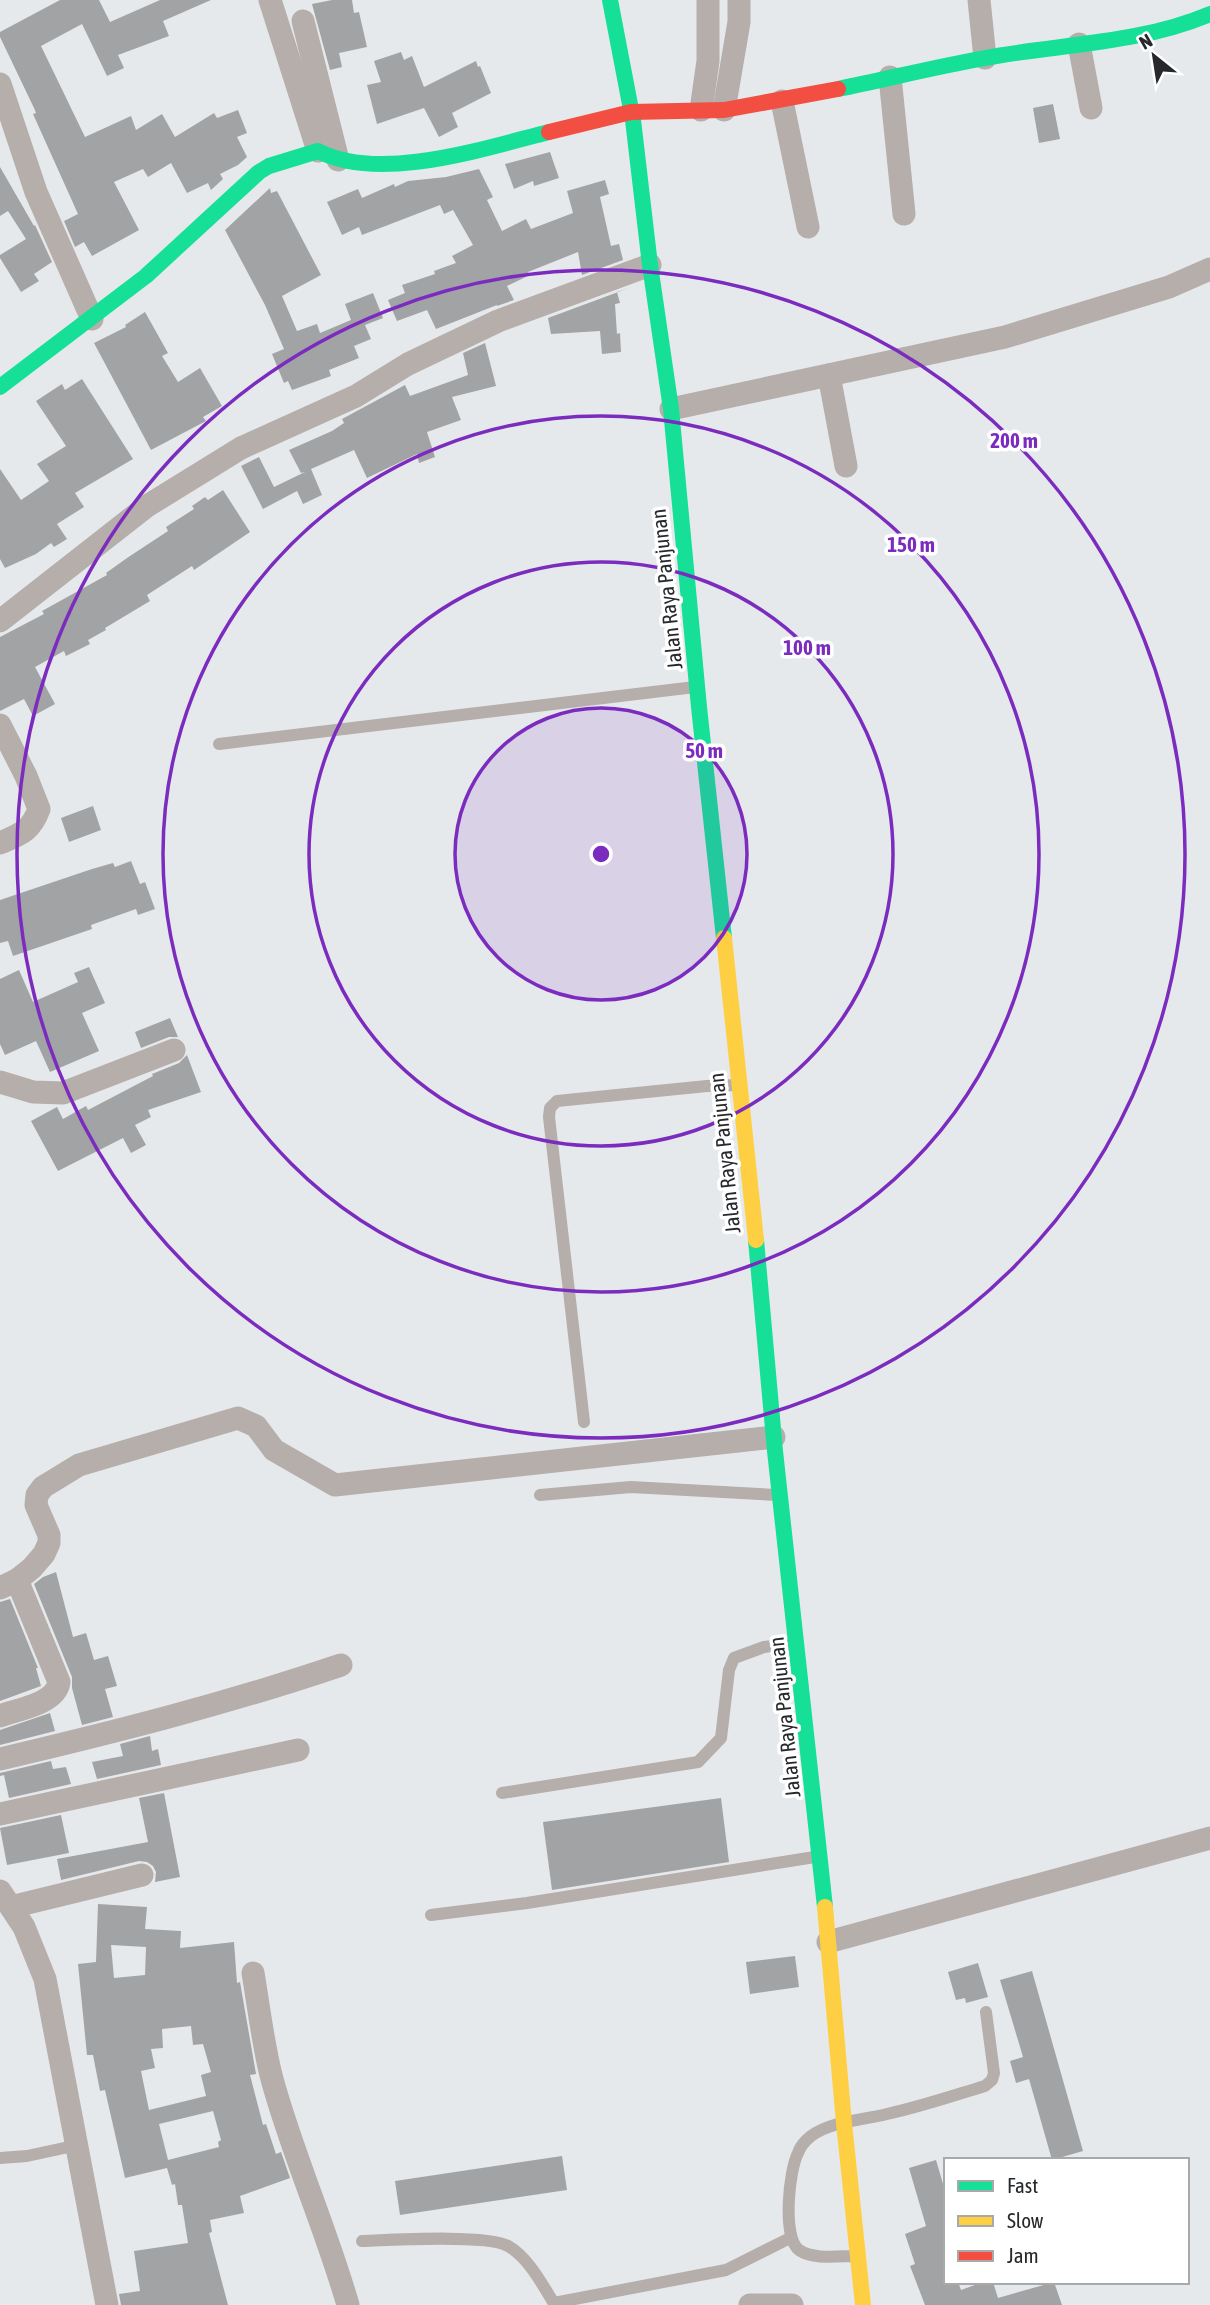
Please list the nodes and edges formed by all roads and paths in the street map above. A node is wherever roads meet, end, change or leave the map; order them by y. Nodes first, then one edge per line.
1 (271, 0) edge
2 (610, 0) edge
3 (708, 0) edge
4 (739, 0) edge
5 (979, 0) edge
6 (1210, 14) edge
7 (303, 21) dead end
8 (1079, 44) junction
9 (985, 58) junction
10 (890, 77) junction
11 (0, 84) edge
12 (782, 101) junction
13 (1091, 108) dead end
14 (713, 110) junction
15 (631, 112) junction
16 (328, 156) junction
17 (904, 214) dead end
18 (808, 227) dead end
19 (650, 265) junction
20 (1210, 269) edge
21 (92, 319) junction
22 (829, 374) junction
23 (0, 387) edge
24 (688, 406) junction
25 (846, 466) dead end
26 (0, 621) edge
27 (698, 687) junction
28 (0, 726) edge
29 (219, 744) dead end
30 (0, 843) edge
31 (174, 1050) dead end
32 (0, 1082) edge
33 (739, 1085) junction
34 (584, 1422) dead end
35 (774, 1437) junction
36 (540, 1495) dead end
37 (781, 1495) junction
38 (9, 1584) edge
39 (798, 1642) junction
40 (341, 1665) dead end
41 (0, 1716) edge
42 (298, 1750) dead end
43 (0, 1759) edge
44 (502, 1793) dead end
45 (0, 1814) edge
46 (1210, 1838) edge
47 (821, 1856) junction
48 (142, 1875) dead end
49 (5, 1899) edge
50 (431, 1915) dead end
51 (845, 1937) junction
52 (253, 1973) dead end
53 (986, 2012) dead end
54 (848, 2123) junction
55 (78, 2145) junction
56 (0, 2158) edge
57 (790, 2238) junction
58 (362, 2241) dead end
59 (857, 2256) junction
60 (555, 2304) edge
61 (107, 2305) edge
62 (348, 2305) edge
63 (750, 2305) edge
64 (792, 2305) edge
65 (863, 2305) edge

1 - 16 street
2 - 15 main road, Jalan Raya Panjunan
3 - 14 street
4 - 14 street
5 - 9 street
6 - 8 main road
7 - 16 street
8 - 9 main road
8 - 13 street
9 - 10 main road
10 - 12 main road
10 - 17 street
11 - 21 street
12 - 14 main road
12 - 18 street
14 - 15 main road
15 - 16 main road
15 - 19 main road, Jalan Raya Panjunan
16 - 21 main road
19 - 24 main road, Jalan Raya Panjunan
19 - 26 street
20 - 22 street
21 - 23 main road
22 - 24 street
22 - 25 street
24 - 27 main road, Jalan Raya Panjunan
27 - 29 lane
27 - 33 main road, Jalan Raya Panjunan
28 - 30 street
31 - 32 street
33 - 34 lane
33 - 35 main road, Jalan Raya Panjunan
35 - 37 main road, Jalan Raya Panjunan
35 - 38 street
36 - 37 lane
37 - 39 main road, Jalan Raya Panjunan
38 - 41 street
39 - 44 lane
39 - 47 main road, Jalan Raya Panjunan
40 - 43 street
42 - 45 street
46 - 51 street
47 - 50 lane
47 - 51 main road, Jalan Raya Panjunan
48 - 49 street
49 - 55 street
51 - 54 main road, Jalan Raya Panjunan
52 - 62 street
53 - 54 lane
54 - 57 lane
54 - 59 main road, Jalan Raya Panjunan
55 - 56 lane
55 - 61 street
57 - 59 lane
57 - 60 lane
58 - 60 lane
59 - 65 main road, Jalan Raya Panjunan
63 - 64 street

